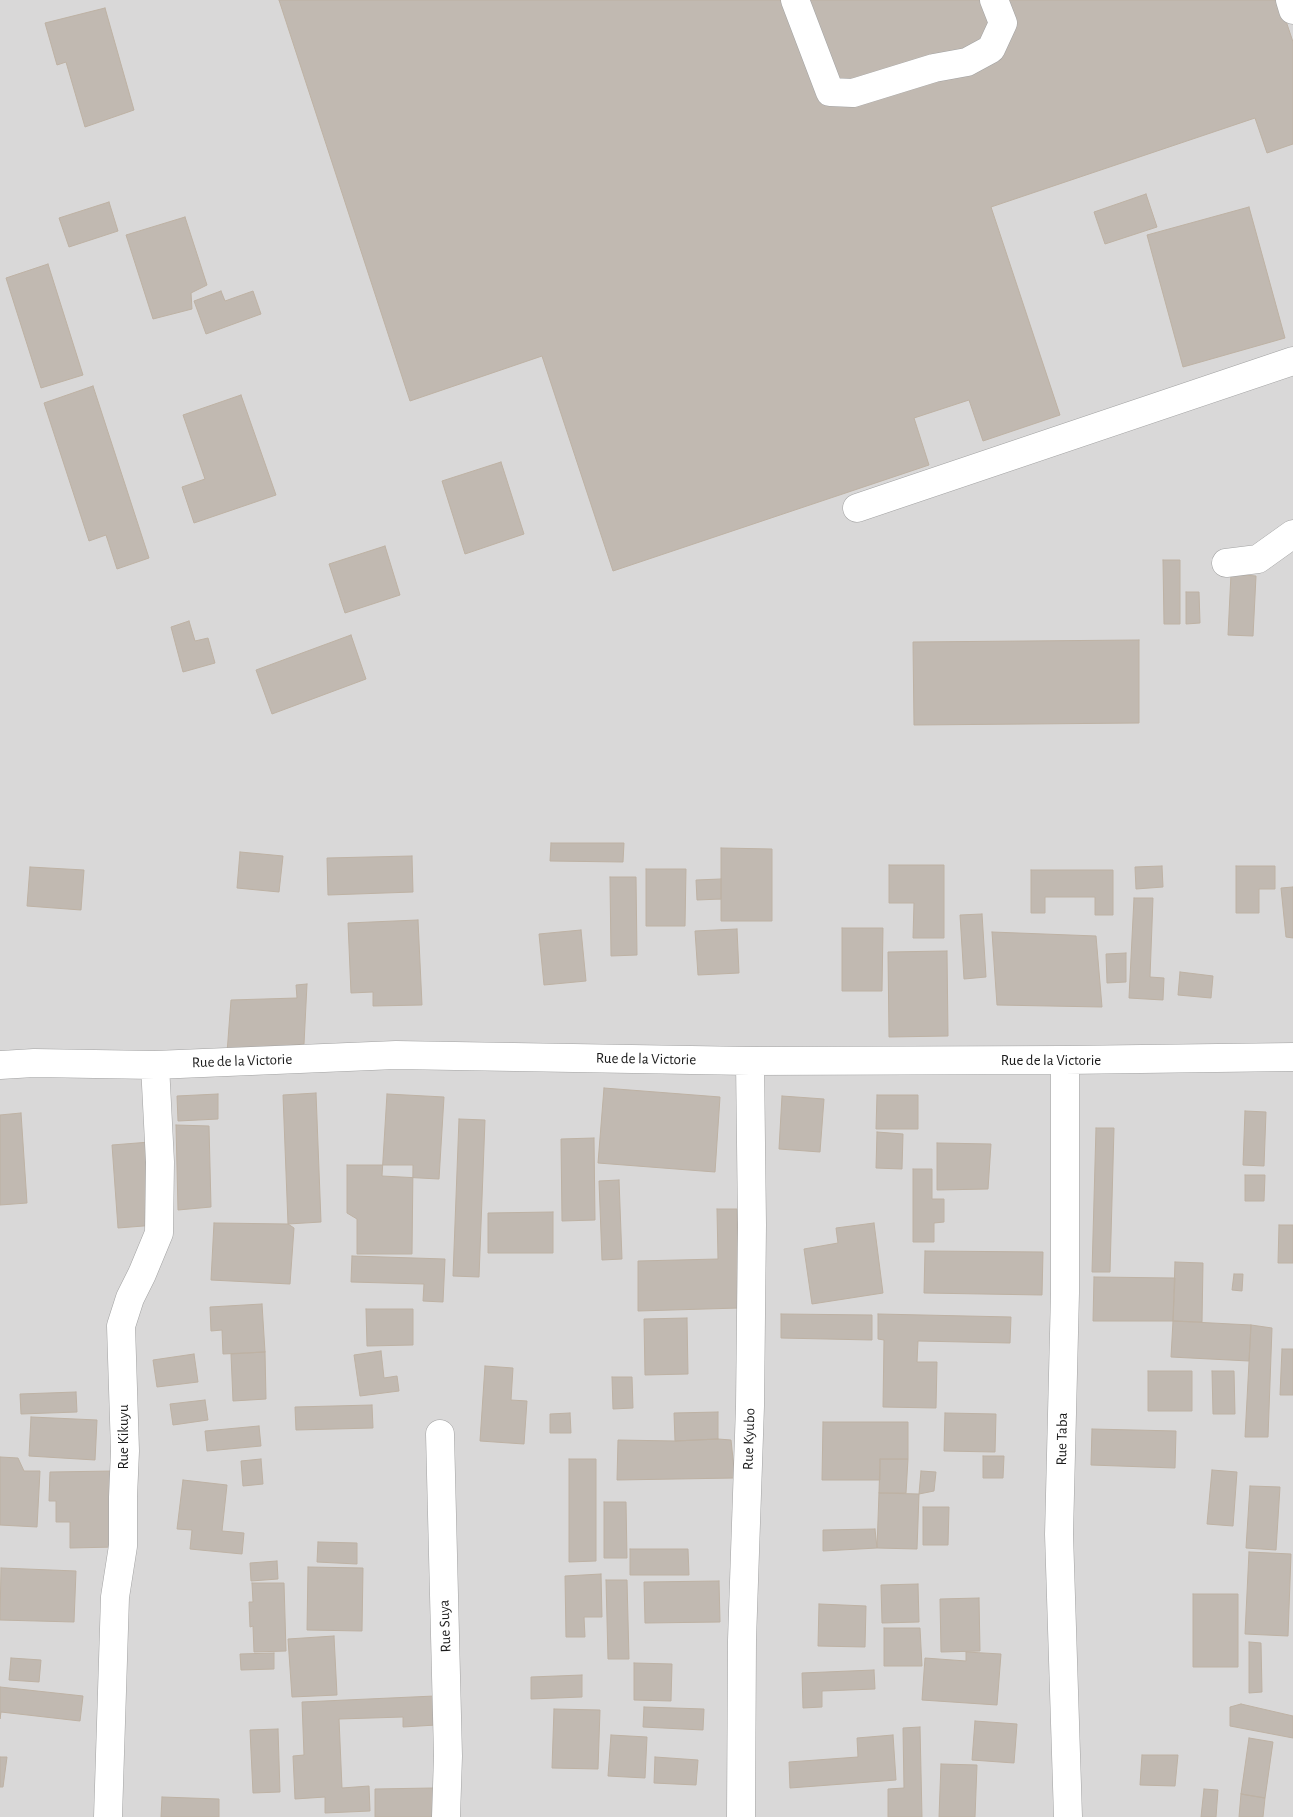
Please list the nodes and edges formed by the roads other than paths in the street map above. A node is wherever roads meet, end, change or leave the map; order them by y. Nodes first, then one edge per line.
1 (795, 0) edge
2 (994, 0) edge
3 (1290, 0) edge
4 (1293, 10) edge
5 (1293, 361) edge
6 (857, 508) dead end
7 (1293, 534) edge
8 (1226, 562) dead end
9 (1293, 1057) edge
10 (1065, 1060) junction
11 (750, 1061) junction
12 (0, 1064) edge
13 (156, 1065) junction
14 (440, 1434) dead end
15 (108, 1817) edge
16 (446, 1817) edge
17 (741, 1817) edge
18 (1068, 1817) edge

1 - 2 street
3 - 4 street
5 - 6 street
7 - 8 street
9 - 10 street, Rue de la Victorie
10 - 11 street, Rue de la Victorie
10 - 18 street, Rue Taba
11 - 13 street, Rue de la Victorie
11 - 17 street, Rue Kyubo
12 - 13 street, Rue de la Victorie
13 - 15 street, Rue Kikuyu
14 - 16 street, Rue Suya

